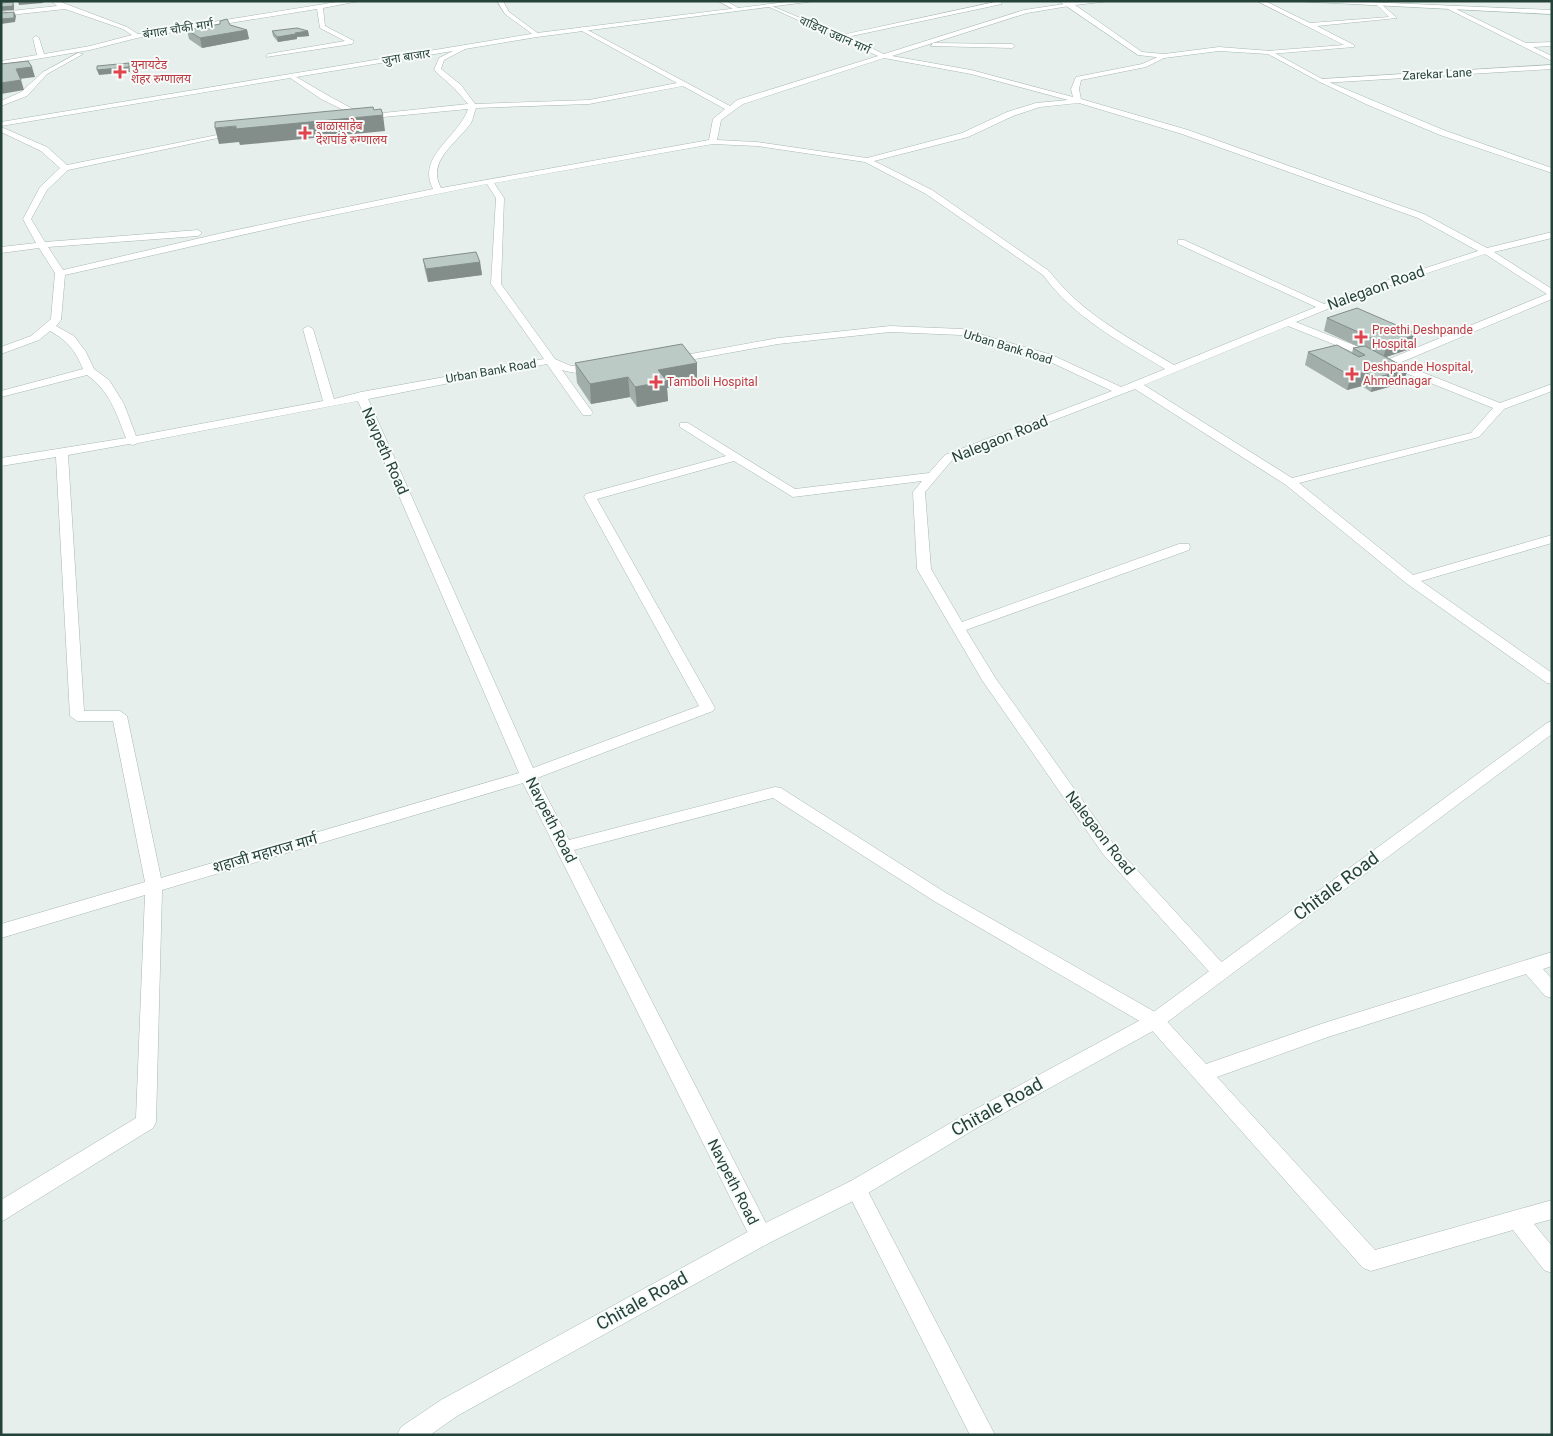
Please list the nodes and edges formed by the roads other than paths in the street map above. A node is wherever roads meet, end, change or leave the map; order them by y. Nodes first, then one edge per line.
1 (55, 1) edge
2 (356, 1) edge
3 (500, 1) edge
4 (721, 1) edge
5 (760, 1) edge
6 (812, 1) edge
7 (1107, 1) edge
8 (1260, 1) edge
9 (1296, 1) edge
10 (997, 2) edge
11 (1066, 2) edge
12 (1390, 4) edge
13 (769, 5) junction
14 (1380, 5) junction
15 (1008, 6) dead end
16 (67, 7) junction
17 (320, 7) junction
18 (1017, 8) dead end
19 (1450, 8) junction
20 (737, 9) junction
21 (1026, 11) junction
22 (1552, 12) edge
23 (1, 14) edge
24 (1309, 25) junction
25 (582, 29) junction
26 (537, 35) junction
27 (137, 36) junction
28 (840, 36) junction
29 (36, 38) dead end
30 (1552, 44) edge
31 (918, 45) junction
32 (1523, 45) junction
33 (1012, 46) dead end
34 (465, 47) junction
35 (90, 48) junction
36 (1269, 52) junction
37 (42, 56) junction
38 (268, 56) dead end
39 (883, 56) junction
40 (1164, 56) junction
41 (1552, 59) edge
42 (1, 63) edge
43 (1552, 67) edge
44 (291, 76) junction
45 (1322, 81) junction
46 (683, 84) junction
47 (1078, 101) junction
48 (1, 104) edge
49 (473, 106) junction
50 (730, 109) junction
51 (363, 117) junction
52 (344, 119) edge
53 (1, 124) edge
54 (1, 129) edge
55 (250, 131) edge
56 (713, 142) junction
57 (867, 160) junction
58 (65, 168) junction
59 (1552, 171) edge
60 (489, 181) junction
61 (438, 190) junction
62 (245, 229) junction
63 (1552, 235) edge
64 (1181, 242) dead end
65 (42, 245) junction
66 (1, 250) edge
67 (1486, 251) junction
68 (60, 274) junction
69 (1552, 294) edge
70 (1324, 307) junction
71 (1287, 322) junction
72 (49, 326) junction
73 (308, 329) dead end
74 (1, 351) edge
75 (549, 360) junction
76 (660, 362) edge
77 (1389, 363) junction
78 (1173, 369) junction
79 (604, 370) edge
80 (89, 371) junction
81 (1136, 385) junction
82 (1552, 387) edge
83 (1121, 391) junction
84 (1, 394) edge
85 (361, 395) junction
86 (329, 402) junction
87 (1500, 407) junction
88 (587, 414) dead end
89 (684, 426) dead end
90 (132, 442) junction
91 (62, 453) junction
92 (734, 457) junction
93 (1, 462) edge
94 (933, 476) junction
95 (1290, 482) junction
96 (1552, 539) edge
97 (1184, 547) dead end
98 (1411, 580) junction
99 (958, 628) junction
100 (1552, 680) edge
101 (1552, 726) edge
102 (528, 776) junction
103 (564, 847) junction
104 (154, 886) junction
105 (1, 931) edge
106 (1552, 959) edge
107 (1529, 966) junction
108 (1220, 972) junction
109 (1552, 991) edge
110 (1155, 1021) junction
111 (1202, 1074) junction
112 (856, 1189) junction
113 (1552, 1209) edge
114 (1, 1212) edge
115 (1516, 1218) junction
116 (760, 1236) junction
117 (1552, 1263) edge
118 (409, 1435) edge
119 (983, 1435) edge

1 - 16 street
2 - 17 street, बंगाल चौकी मार्ग
3 - 26 street
4 - 20 street
5 - 13 street, वाडिया उद्यान मार्ग
6 - 13 street, जुना बाजार
7 - 11 street
8 - 24 street
9 - 14 street
10 - 15 street
10 - 28 street
11 - 21 street
11 - 40 street
12 - 14 street
12 - 19 street
13 - 20 street, जुना बाजार
13 - 28 street, वाडिया उद्यान मार्ग
14 - 24 street
16 - 23 street
16 - 27 street
17 - 27 street, बंगाल चौकी मार्ग
17 - 38 street
18 - 21 street
19 - 22 street
19 - 32 street
20 - 25 street, जुना बाजार
21 - 31 street
24 - 36 street
25 - 26 street, जुना बाजार
25 - 46 street
26 - 34 street, जुना बाजार
27 - 35 street, बंगाल चौकी मार्ग
28 - 39 street, वाडिया उद्यान मार्ग
29 - 37 street
30 - 32 street
31 - 33 street
31 - 39 street
32 - 41 street
34 - 44 street, जुना बाजार
34 - 49 street
35 - 37 street, बंगाल चौकी मार्ग
35 - 48 street
36 - 40 street
36 - 45 street
37 - 42 street, बंगाल चौकी मार्ग
39 - 47 street
39 - 50 street
40 - 47 street
43 - 45 street, Zarekar Lane
44 - 51 street
44 - 53 street, जुना बाजार
45 - 59 street
46 - 49 street
46 - 50 street
47 - 57 street
47 - 67 street
49 - 51 street
49 - 61 street
50 - 56 street
51 - 52 street
54 - 58 street
55 - 58 street
56 - 57 street
56 - 60 street
57 - 78 street
58 - 65 street
60 - 61 street
60 - 75 street
61 - 62 street
62 - 65 street
62 - 68 street
63 - 67 street, Nalegaon Road
64 - 70 street
65 - 66 street
65 - 68 street
67 - 69 street
67 - 70 street, Nalegaon Road
68 - 72 street
69 - 77 street
70 - 71 street, Nalegaon Road
71 - 77 street
71 - 78 street, Nalegaon Road
72 - 74 street
72 - 80 street
73 - 86 street
75 - 79 street, Urban Bank Road
75 - 85 street, Urban Bank Road
75 - 88 street
76 - 83 street, Urban Bank Road
77 - 87 street
78 - 81 street, Nalegaon Road
80 - 84 street
80 - 90 street
81 - 83 street, Nalegaon Road
81 - 95 street
82 - 87 street
83 - 94 street, Nalegaon Road
85 - 86 street, Urban Bank Road
85 - 102 street, Navpeth Road
86 - 90 street, Urban Bank Road
87 - 95 street
89 - 92 street
90 - 91 street, Urban Bank Road
91 - 93 street, Urban Bank Road
91 - 104 street
92 - 94 street
92 - 102 street, शहाजी महाराज मार्ग
94 - 99 street, Nalegaon Road
95 - 98 street
96 - 98 street
97 - 99 street
98 - 100 street
99 - 108 street, Nalegaon Road
101 - 108 street, Chitale Road
102 - 103 street, Navpeth Road
102 - 104 street, शहाजी महाराज मार्ग
103 - 110 street
103 - 116 street, Navpeth Road
104 - 105 street, शहाजी महाराज मार्ग
104 - 114 street
106 - 107 street
107 - 109 street
107 - 111 street
108 - 110 street, Chitale Road
110 - 111 street
110 - 112 street, Chitale Road
111 - 115 street
112 - 116 street, Chitale Road
112 - 119 street
113 - 115 street
115 - 117 street
116 - 118 street, Chitale Road

